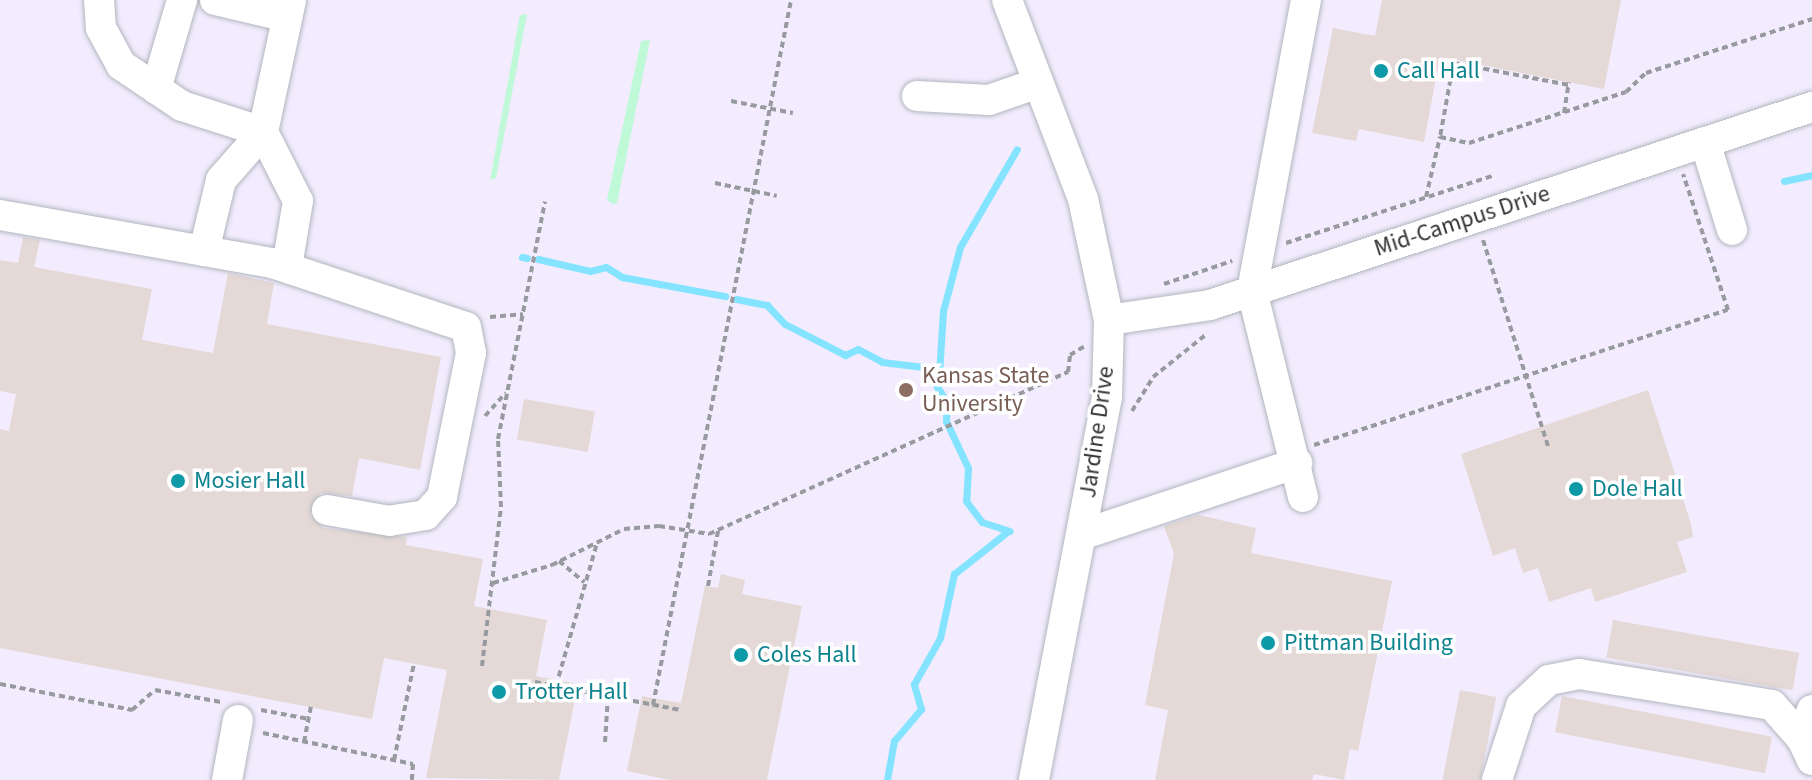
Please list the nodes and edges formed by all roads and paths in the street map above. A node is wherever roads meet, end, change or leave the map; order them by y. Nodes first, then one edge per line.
1 (99, 0) edge
2 (182, 0) edge
3 (215, 0) edge
4 (791, 0) edge
5 (1007, 0) edge
6 (1306, 0) edge
7 (289, 9) edge
8 (1812, 19) edge
9 (1038, 83) junction
10 (156, 89) junction
11 (917, 96) dead end
12 (731, 101) dead end
13 (1812, 107) edge
14 (770, 109) junction
15 (793, 113) dead end
16 (1564, 113) junction
17 (263, 132) junction
18 (1440, 137) junction
19 (1705, 142) junction
20 (1683, 172) dead end
21 (1492, 176) dead end
22 (715, 183) dead end
23 (1463, 185) junction
24 (751, 191) junction
25 (777, 196) dead end
26 (1426, 197) junction
27 (545, 202) dead end
28 (0, 215) edge
29 (1474, 217) junction
30 (1732, 230) dead end
31 (204, 251) junction
32 (1259, 252) junction
33 (287, 267) junction
34 (1157, 287) dead end
35 (1252, 291) junction
36 (1109, 320) junction
37 (1218, 326) dead end
38 (1524, 378) junction
39 (978, 411) dead end
40 (1127, 420) dead end
41 (1548, 446) dead end
42 (1295, 455) junction
43 (1303, 497) dead end
44 (327, 510) dead end
45 (684, 529) junction
46 (718, 531) junction
47 (1081, 535) junction
48 (598, 541) junction
49 (559, 561) junction
50 (493, 583) junction
51 (585, 583) junction
52 (708, 586) dead end
53 (414, 663) dead end
54 (482, 666) dead end
55 (535, 682) dead end
56 (0, 684) edge
57 (556, 686) junction
58 (608, 696) junction
59 (653, 705) junction
60 (311, 707) dead end
61 (680, 710) dead end
62 (1812, 710) edge
63 (248, 717) junction
64 (309, 719) junction
65 (304, 742) junction
66 (605, 742) dead end
67 (1807, 750) edge
68 (394, 760) junction
69 (227, 780) edge
70 (412, 780) edge
71 (1034, 780) edge
72 (1497, 780) edge

1 - 10 street
2 - 10 street
3 - 7 street
4 - 14 path
5 - 9 street, Jardine Drive
6 - 32 street
7 - 17 street
8 - 16 path
9 - 11 street
9 - 36 street, Jardine Drive
10 - 17 street
12 - 14 path
13 - 19 street, Mid-Campus Drive
14 - 15 path
14 - 24 path
16 - 18 path
16 - 18 path
17 - 31 street
17 - 33 street
18 - 26 path
19 - 29 street, Mid-Campus Drive
19 - 30 street
20 - 38 path
21 - 23 path
22 - 24 path
23 - 26 path
23 - 29 path
24 - 25 path
24 - 45 path
26 - 32 path
27 - 50 path
28 - 31 street
29 - 35 street, Mid-Campus Drive
29 - 38 path
31 - 33 street
32 - 34 path
32 - 35 street
33 - 44 street
35 - 36 street, Mid-Campus Drive
35 - 42 street
36 - 47 street, Jardine Drive
37 - 40 path
38 - 41 path
38 - 42 path
39 - 46 path
42 - 43 street
42 - 47 street
45 - 46 path
45 - 48 path
45 - 59 path
46 - 52 path
47 - 71 street, Jardine Drive
48 - 49 path
48 - 51 path
49 - 50 path
49 - 51 path
50 - 54 path
51 - 57 path
53 - 68 path
55 - 57 path
56 - 63 path
57 - 58 path
58 - 59 path
58 - 66 path
59 - 61 path
60 - 64 path
62 - 67 street
63 - 64 path
63 - 65 path
63 - 69 street
64 - 65 path
65 - 68 path
67 - 72 street
68 - 70 path

